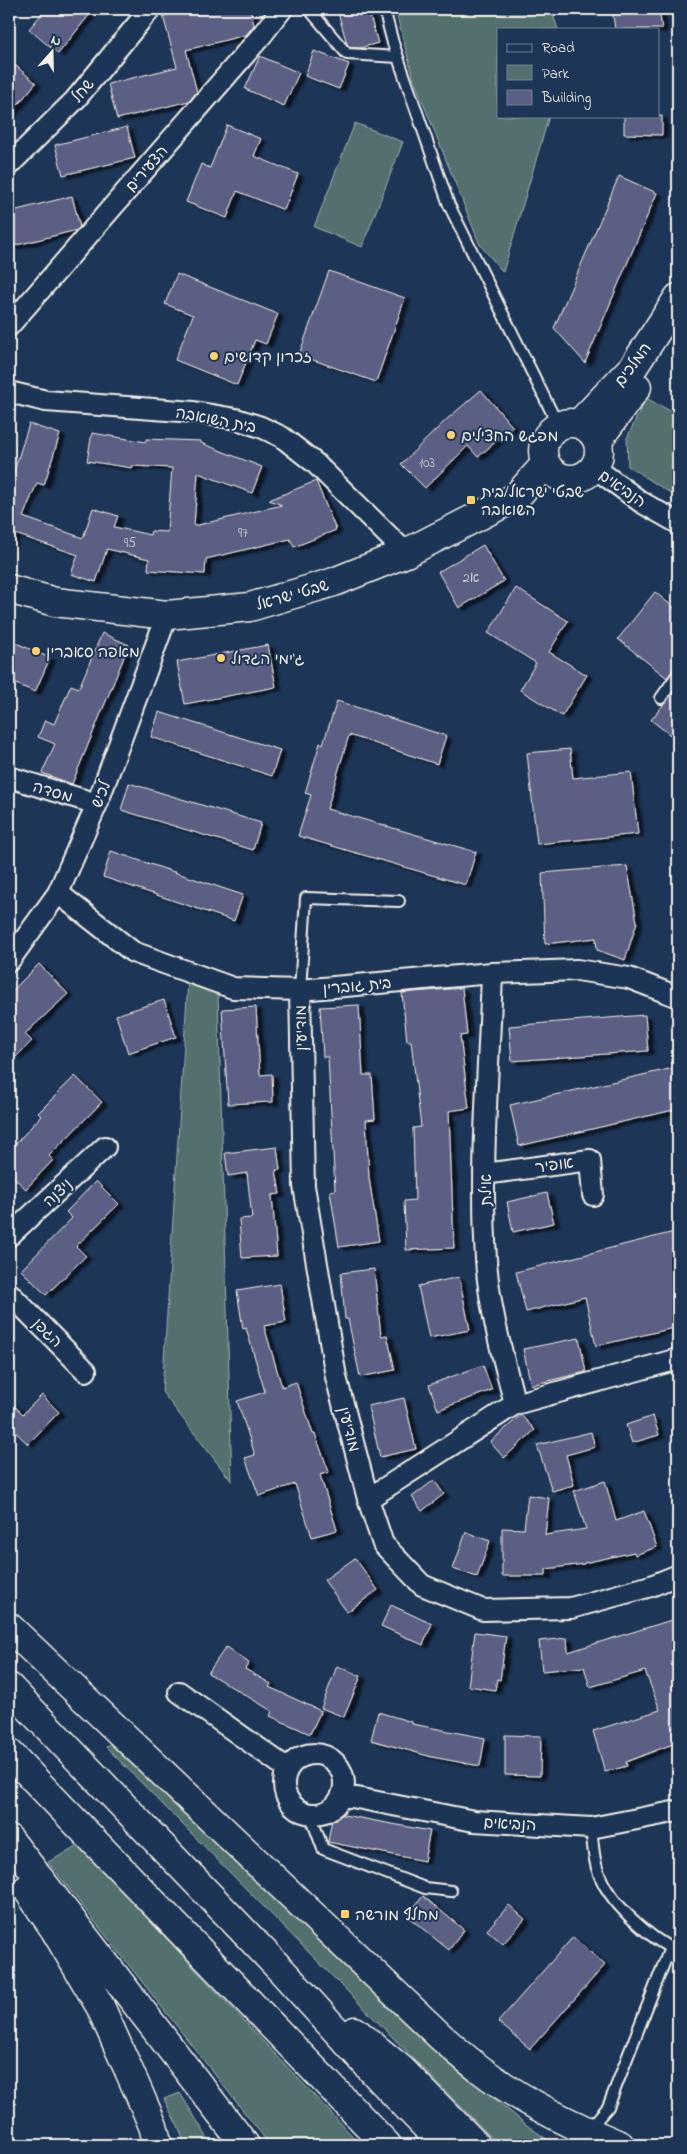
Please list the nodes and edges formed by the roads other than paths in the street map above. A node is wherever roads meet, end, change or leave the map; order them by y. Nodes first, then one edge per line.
1 (150, 9) edge
2 (282, 9) edge
3 (309, 9) edge
4 (384, 9) edge
5 (398, 57) junction
6 (9, 165) edge
7 (678, 298) edge
8 (678, 324) edge
9 (9, 326) edge
10 (9, 392) edge
11 (578, 429) junction
12 (545, 465) junction
13 (595, 468) junction
14 (678, 523) edge
15 (406, 553) junction
16 (9, 589) edge
17 (167, 615) junction
18 (678, 674) edge
19 (661, 698) dead end
20 (9, 777) edge
21 (97, 804) junction
22 (58, 893) junction
23 (399, 901) dead end
24 (9, 961) edge
25 (492, 973) junction
26 (300, 990) junction
27 (678, 997) edge
28 (105, 1147) dead end
29 (484, 1174) junction
30 (593, 1195) dead end
31 (9, 1236) edge
32 (9, 1293) edge
33 (678, 1359) edge
34 (86, 1371) dead end
35 (515, 1404) junction
36 (368, 1499) junction
37 (678, 1575) edge
38 (9, 1627) edge
39 (9, 1687) edge
40 (179, 1692) dead end
41 (9, 1753) edge
42 (288, 1769) junction
43 (342, 1795) junction
44 (678, 1811) edge
45 (310, 1814) junction
46 (592, 1828) junction
47 (9, 1839) edge
48 (9, 1863) edge
49 (451, 1891) dead end
50 (674, 1950) edge
51 (283, 1972) junction
52 (124, 1988) junction
53 (587, 2132) junction
54 (158, 2145) edge
55 (223, 2145) edge
56 (245, 2145) edge
57 (388, 2145) edge
58 (444, 2145) edge
59 (476, 2145) edge
60 (620, 2145) edge

1 - 6 street, שחל
2 - 9 street, הצעירים
3 - 5 lane
4 - 5 lane
5 - 11 lane
7 - 11 main road, המלכים
8 - 11 main road, המלכים
10 - 15 street, בית השואבה
11 - 12 main road
11 - 13 main road
12 - 13 main road
12 - 15 main road, שבטי ישראל
13 - 14 street, הנביאים
15 - 17 main road, שבטי ישראל
16 - 17 main road, שבטי ישראל
17 - 21 street, לכיש
18 - 19 lane
20 - 21 street, מסדה
21 - 22 street, לכיש
22 - 24 street, לכיש
22 - 26 street, בית גוברין
23 - 26 lane
25 - 26 street, בית גוברין
25 - 27 street, בית גוברין
25 - 29 street, אילת
26 - 36 street, מודיעין
28 - 31 street, ניצנה
29 - 30 street, אופיר
29 - 35 street, אילת
32 - 34 street, הגפן
33 - 35 street
35 - 36 street
36 - 37 street, מודיעין
38 - 53 main road
39 - 51 main road
40 - 42 street
41 - 57 main road
42 - 43 street
42 - 45 street
43 - 45 street
43 - 46 street, הנביאים
44 - 46 street, הנביאים
45 - 49 lane
46 - 50 lane
47 - 52 main road
48 - 54 main road
50 - 53 lane
51 - 58 main road
51 - 59 main road
52 - 55 main road
52 - 56 main road
53 - 60 main road

